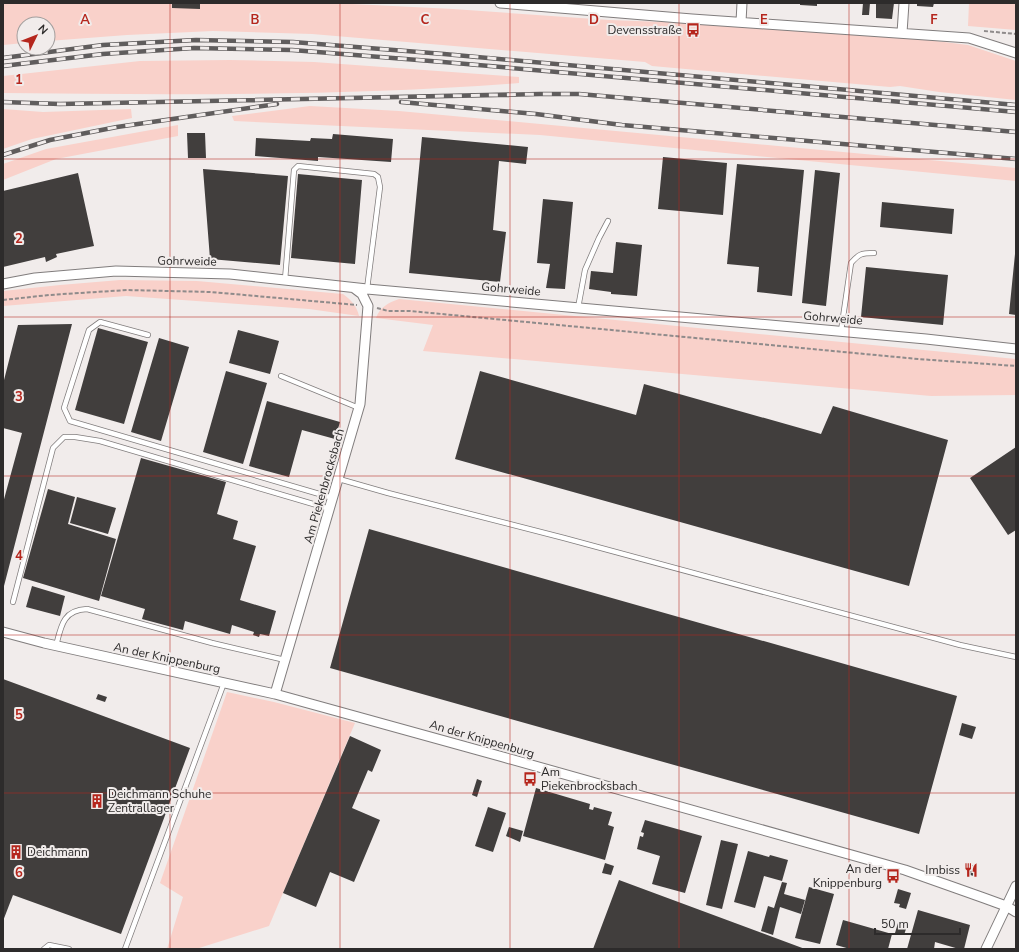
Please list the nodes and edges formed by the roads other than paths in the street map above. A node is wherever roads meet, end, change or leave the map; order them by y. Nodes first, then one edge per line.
1 (500, 3) edge
2 (742, 3) edge
3 (904, 3) edge
4 (741, 22) junction
5 (902, 32) junction
6 (1016, 53) edge
7 (608, 221) dead end
8 (874, 253) dead end
9 (285, 280) junction
10 (3, 284) edge
11 (352, 287) junction
12 (367, 288) junction
13 (578, 308) junction
14 (841, 331) junction
15 (148, 334) dead end
16 (1016, 349) edge
17 (281, 376) dead end
18 (359, 408) junction
19 (338, 479) junction
20 (333, 498) junction
21 (330, 509) junction
22 (13, 602) dead end
23 (3, 632) edge
24 (56, 646) junction
25 (1016, 657) edge
26 (285, 660) junction
27 (224, 683) junction
28 (275, 694) junction
29 (1016, 886) edge
30 (1006, 906) junction
31 (1016, 912) edge
32 (44, 949) edge
33 (70, 949) edge
34 (125, 949) edge
35 (986, 949) edge

1 - 4 street
2 - 4 street
3 - 5 street
4 - 5 street
5 - 6 street
7 - 13 lane
8 - 14 lane
9 - 10 street, Gohrweide
9 - 11 street, Gohrweide
9 - 12 lane
11 - 12 street, Gohrweide
11 - 18 street, Am Piekenbrocksbach
12 - 13 street, Gohrweide
13 - 14 street, Gohrweide
14 - 16 street, Gohrweide
15 - 20 lane
17 - 18 lane
18 - 19 street, Am Piekenbrocksbach
19 - 20 street, Am Piekenbrocksbach
19 - 25 lane
20 - 21 street, Am Piekenbrocksbach
21 - 22 lane
21 - 26 street, Am Piekenbrocksbach
23 - 24 street, An der Knippenburg
24 - 26 lane
24 - 27 street, An der Knippenburg
26 - 28 street, Am Piekenbrocksbach
27 - 28 street, An der Knippenburg
27 - 34 lane
28 - 30 street, An der Knippenburg
29 - 30 street
30 - 31 street, An der Knippenburg
30 - 35 street
32 - 33 lane

